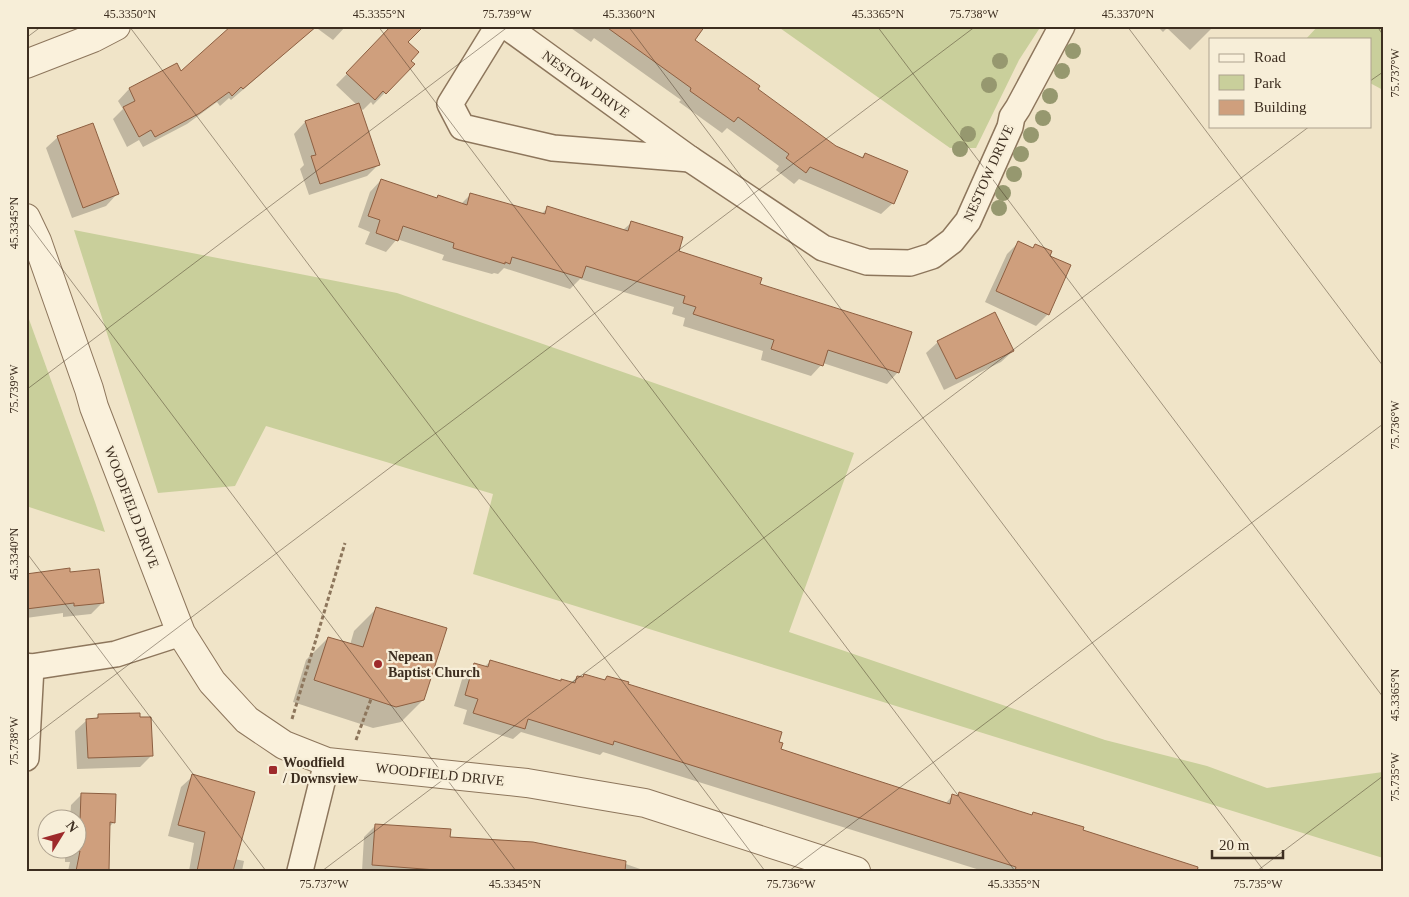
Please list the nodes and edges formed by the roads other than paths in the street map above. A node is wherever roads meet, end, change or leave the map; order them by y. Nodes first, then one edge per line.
1 (116, 26) edge
2 (498, 26) edge
3 (506, 26) edge
4 (1062, 26) edge
5 (26, 64) edge
6 (690, 158) junction
7 (26, 218) edge
8 (181, 633) junction
9 (29, 666) edge
10 (26, 758) edge
11 (337, 763) junction
12 (300, 871) edge
13 (856, 871) edge

1 - 5 street
2 - 6 street, NESTOW DRIVE
3 - 6 street, NESTOW DRIVE
4 - 6 street, NESTOW DRIVE
7 - 8 street, WOODFIELD DRIVE
8 - 9 street
8 - 11 street, WOODFIELD DRIVE
9 - 10 street
11 - 12 street
11 - 13 street, WOODFIELD DRIVE

